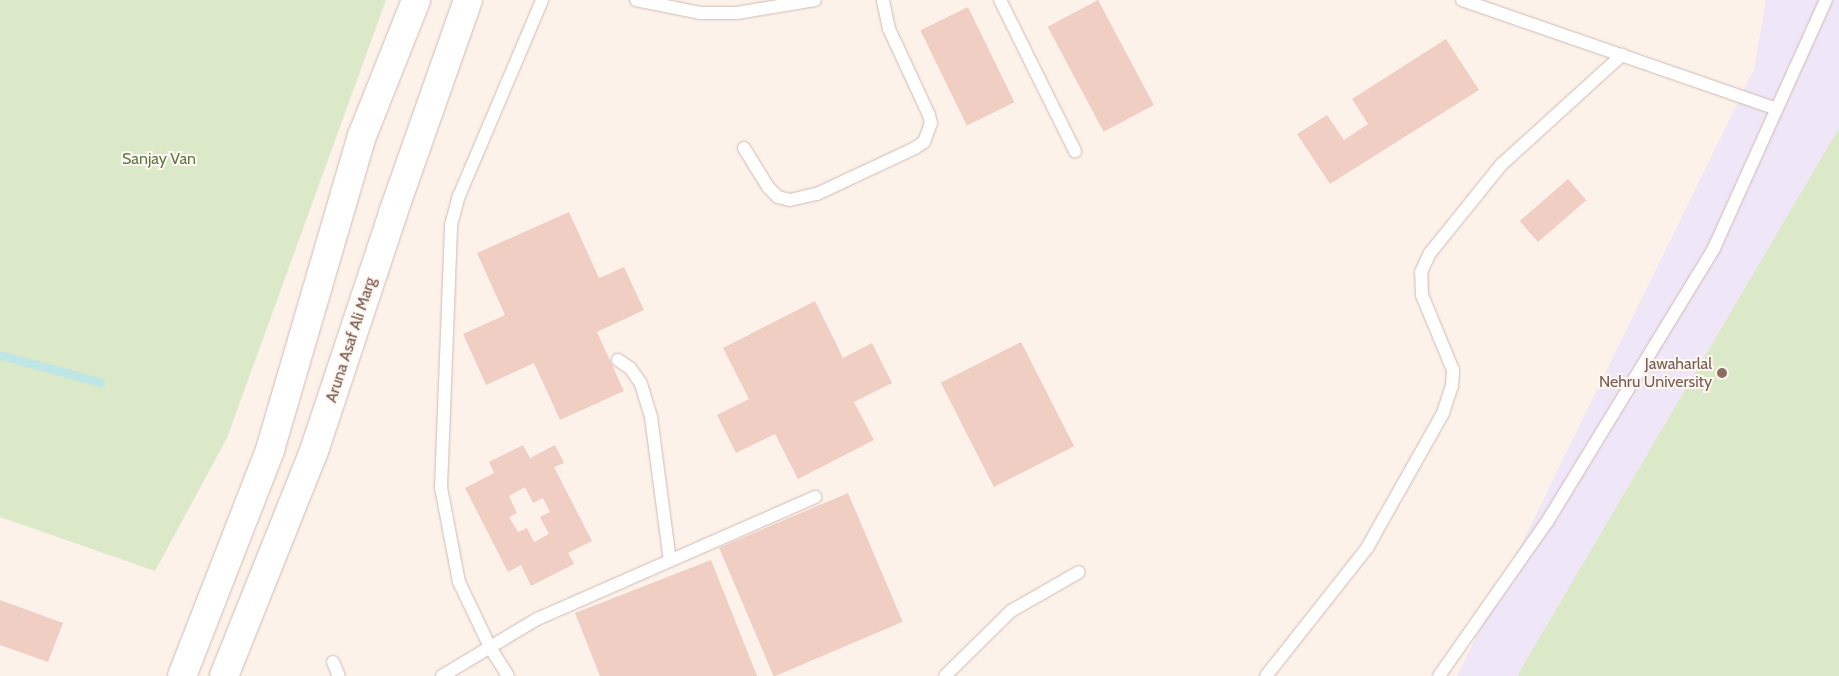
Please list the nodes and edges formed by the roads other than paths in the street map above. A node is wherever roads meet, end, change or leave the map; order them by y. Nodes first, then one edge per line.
1 (416, 0) edge
2 (468, 0) edge
3 (542, 0) edge
4 (636, 0) edge
5 (815, 0) edge
6 (883, 0) edge
7 (1000, 0) edge
8 (1462, 0) edge
9 (1826, 0) edge
10 (1622, 55) junction
11 (1777, 109) junction
12 (744, 148) dead end
13 (1075, 151) dead end
14 (618, 360) dead end
15 (815, 497) dead end
16 (670, 560) junction
17 (1079, 572) dead end
18 (490, 647) junction
19 (333, 662) dead end
20 (182, 676) edge
21 (224, 676) edge
22 (339, 676) edge
23 (442, 676) edge
24 (508, 676) edge
25 (945, 676) edge
26 (1266, 676) edge
27 (1439, 676) edge

1 - 20 main road
2 - 21 main road, Aruna Asaf Ali Marg
3 - 18 lane
4 - 5 lane
6 - 12 lane
7 - 13 lane
8 - 10 lane
9 - 11 lane
10 - 11 lane
10 - 26 lane
11 - 27 lane
14 - 16 lane
15 - 16 lane
16 - 18 lane
17 - 25 lane
18 - 23 lane
18 - 24 lane
19 - 22 lane

